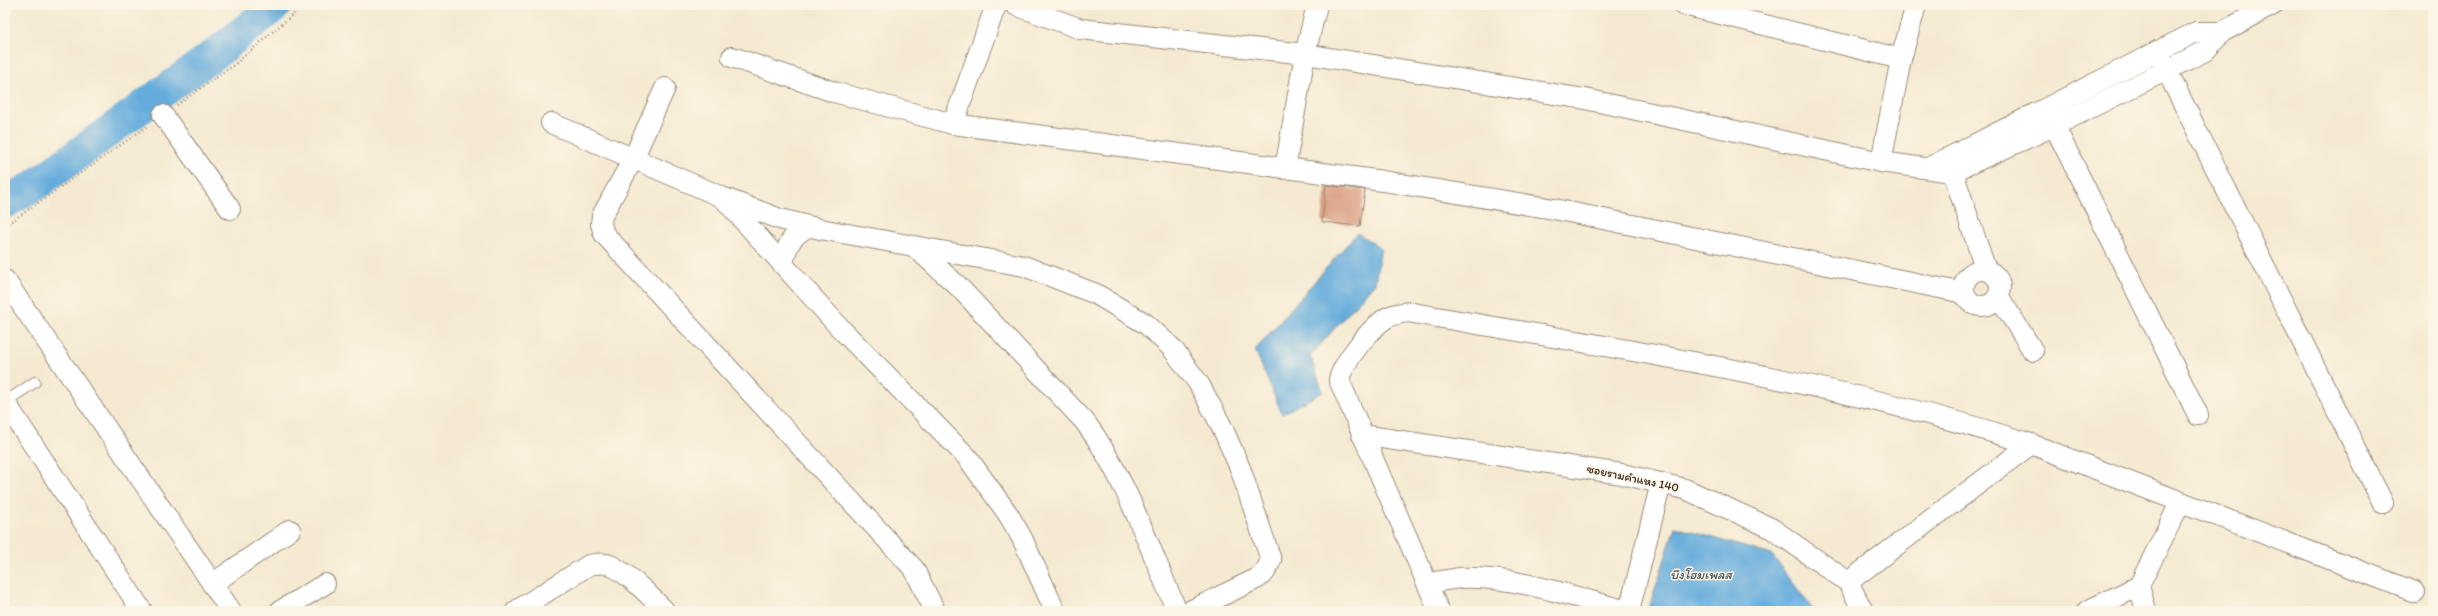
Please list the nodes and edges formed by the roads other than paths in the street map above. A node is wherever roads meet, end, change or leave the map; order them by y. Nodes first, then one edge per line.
1 (996, 5) edge
2 (1015, 5) edge
3 (1317, 5) edge
4 (1684, 5) edge
5 (1916, 5) edge
6 (2273, 5) edge
7 (2222, 32) junction
8 (2157, 51) junction
9 (1305, 54) junction
10 (732, 56) dead end
11 (1901, 59) junction
12 (2167, 70) junction
13 (665, 88) dead end
14 (162, 115) dead end
15 (2050, 117) junction
16 (551, 123) dead end
17 (953, 124) junction
18 (633, 159) junction
19 (1882, 162) junction
20 (1950, 164) junction
21 (1285, 169) junction
22 (722, 197) junction
23 (230, 210) dead end
24 (807, 227) junction
25 (915, 247) junction
26 (782, 263) junction
27 (1986, 270) junction
28 (5, 280) edge
29 (1964, 293) junction
30 (1999, 297) junction
31 (2033, 350) dead end
32 (35, 382) dead end
33 (5, 402) edge
34 (2198, 415) dead end
35 (1362, 436) junction
36 (2031, 444) junction
37 (1661, 483) junction
38 (2180, 503) junction
39 (2383, 503) dead end
40 (290, 530) dead end
41 (1848, 582) junction
42 (1427, 583) junction
43 (212, 584) junction
44 (325, 584) dead end
45 (2139, 586) junction
46 (2415, 592) dead end
47 (142, 611) edge
48 (231, 611) edge
49 (280, 611) edge
50 (516, 611) edge
51 (665, 611) edge
52 (935, 611) edge
53 (1055, 611) edge
54 (1177, 611) edge
55 (1190, 611) edge
56 (1439, 611) edge
57 (1628, 611) edge
58 (1864, 611) edge
59 (2087, 611) edge
60 (2146, 611) edge

1 - 17 street
2 - 9 street
3 - 9 street
4 - 11 street
5 - 11 street
6 - 7 street
7 - 8 street
7 - 12 street
8 - 12 street
8 - 15 street
9 - 19 street
9 - 21 street
10 - 17 street
11 - 19 street
12 - 15 street
12 - 39 street
13 - 18 street
14 - 23 street
15 - 20 street
15 - 34 street
16 - 18 street
17 - 21 street
18 - 22 street
18 - 52 street
19 - 20 street
20 - 27 street
21 - 29 street
22 - 24 street
22 - 26 street
24 - 25 street
24 - 26 street
25 - 54 street
25 - 55 street
26 - 53 street
27 - 29 street
27 - 30 street
28 - 43 street
29 - 30 street
30 - 31 street
32 - 33 lane
33 - 47 street
35 - 36 street
35 - 37 street, ซอยรามคำแหง 140
35 - 42 street
36 - 38 street
36 - 41 street
37 - 41 street, ซอยรามคำแหง 140
37 - 57 street
38 - 45 street
38 - 46 street
40 - 43 street
41 - 58 street, ซอยรามคำแหง 140
42 - 56 street
42 - 57 street
43 - 48 street
44 - 49 street
45 - 59 street
45 - 60 street
50 - 51 street

